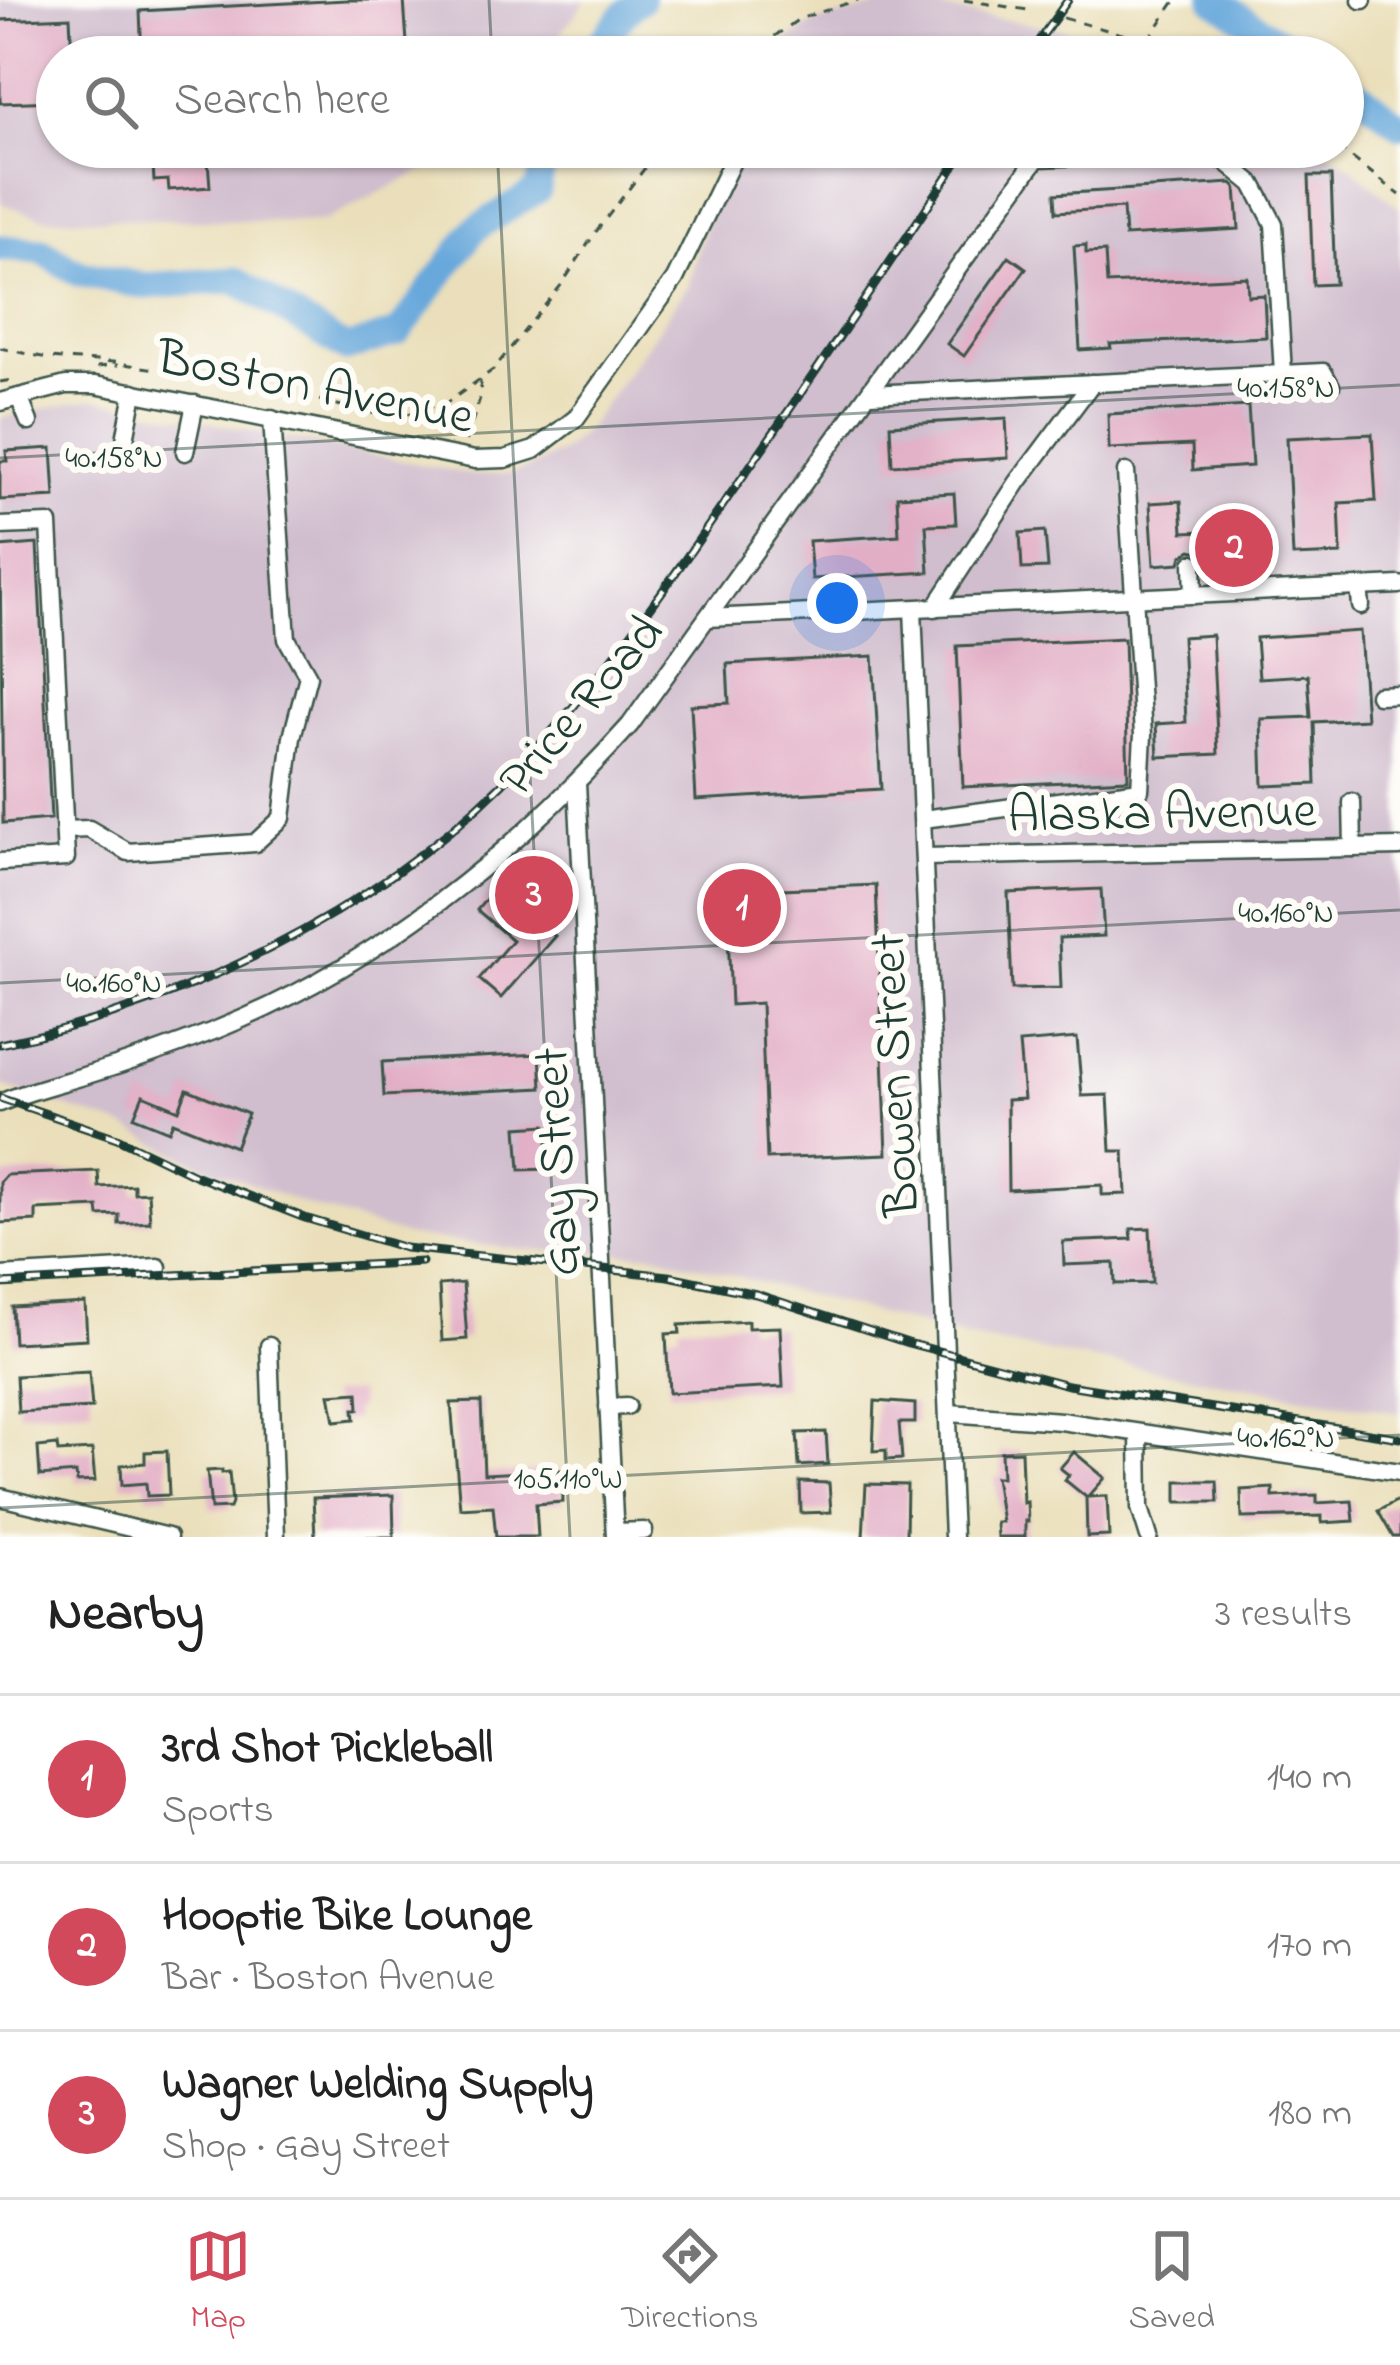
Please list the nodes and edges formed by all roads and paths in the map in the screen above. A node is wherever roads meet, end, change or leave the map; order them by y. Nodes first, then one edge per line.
1 (859, 0) edge
2 (964, 0) edge
3 (1176, 0) edge
4 (1034, 11) dead end
5 (1063, 18) dead end
6 (775, 36) edge
7 (1129, 36) edge
8 (1150, 36) edge
9 (1364, 167) edge
10 (646, 168) edge
11 (729, 168) edge
12 (1031, 168) edge
13 (1234, 168) edge
14 (1400, 195) edge
15 (0, 348) edge
16 (1283, 373) junction
17 (479, 380) junction
18 (1092, 383) junction
19 (1331, 386) dead end
20 (134, 392) junction
21 (870, 394) junction
22 (9, 399) edge
23 (195, 404) junction
24 (272, 419) junction
25 (29, 422) dead end
26 (124, 445) dead end
27 (185, 452) dead end
28 (461, 457) junction
29 (1126, 472) dead end
30 (0, 526) edge
31 (1192, 563) dead end
32 (1400, 586) edge
33 (1194, 595) junction
34 (1133, 598) junction
35 (935, 608) junction
36 (913, 609) junction
37 (707, 618) junction
38 (1400, 694) edge
39 (1378, 695) dead end
40 (578, 783) junction
41 (1352, 802) dead end
42 (923, 819) junction
43 (65, 830) junction
44 (1400, 847) edge
45 (1353, 848) junction
46 (925, 857) junction
47 (0, 862) edge
48 (0, 1103) edge
49 (158, 1267) dead end
50 (0, 1276) edge
51 (269, 1346) dead end
52 (950, 1413) junction
53 (1139, 1432) junction
54 (1400, 1472) edge
55 (0, 1497) edge
56 (644, 1531) dead end
57 (615, 1534) edge
58 (168, 1537) edge
59 (276, 1537) edge
60 (953, 1537) edge
61 (1149, 1537) edge

1 - 6 path
2 - 4 path
3 - 8 path, bridge
5 - 7 path
9 - 14 path
10 - 17 path
11 - 28 street, Boston Avenue
12 - 21 street, Price Road
13 - 16 street
15 - 17 path
16 - 18 street
16 - 19 street
17 - 28 path
18 - 21 street
18 - 35 street
20 - 22 street, Boston Avenue
20 - 23 street, Boston Avenue
20 - 26 street
21 - 37 street, Price Road
22 - 25 street
23 - 24 street, Boston Avenue
23 - 27 street
24 - 28 street, Boston Avenue
24 - 43 street
29 - 34 street
30 - 43 street
31 - 33 street
32 - 33 street
33 - 34 street
34 - 35 street
34 - 42 street
35 - 36 street
36 - 37 street
36 - 42 street, Bowen Street
37 - 40 street, Price Road
38 - 39 street
40 - 48 street, Price Road
40 - 57 street, Gay Street
41 - 45 street
42 - 46 street, Bowen Street
43 - 47 street
44 - 45 street, Alaska Avenue
45 - 46 street, Alaska Avenue
46 - 52 street, Bowen Street
49 - 50 street
51 - 59 street
52 - 53 street
52 - 60 street, Bowen Street
53 - 54 street
53 - 61 street
55 - 58 street
56 - 57 street

